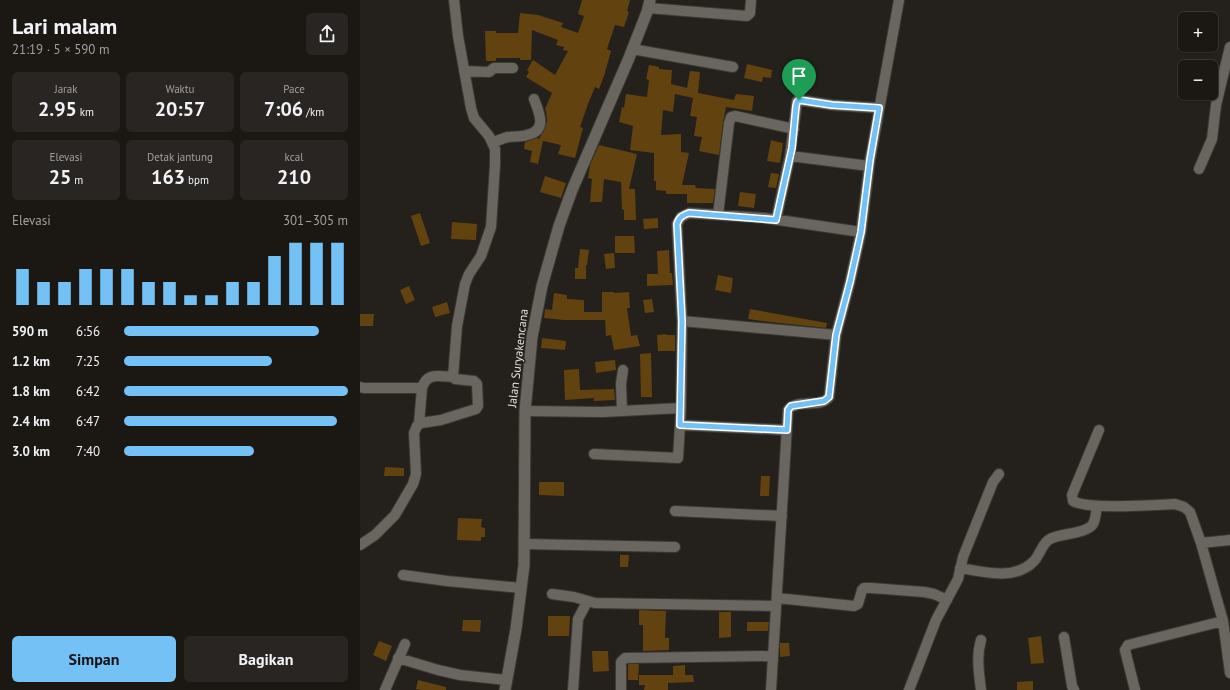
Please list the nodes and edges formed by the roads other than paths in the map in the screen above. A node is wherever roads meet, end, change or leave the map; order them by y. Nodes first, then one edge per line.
1 (454, 0) edge
2 (751, 0) edge
3 (899, 0) edge
4 (649, 4) edge
5 (1230, 47) edge
6 (632, 49) junction
7 (733, 67) dead end
8 (513, 68) dead end
9 (464, 71) junction
10 (1227, 71) edge
11 (534, 99) dead end
12 (879, 108) junction
13 (794, 129) junction
14 (493, 142) junction
15 (790, 156) junction
16 (869, 166) junction
17 (1199, 169) dead end
18 (718, 215) junction
19 (776, 220) junction
20 (861, 232) junction
21 (682, 321) junction
22 (836, 335) junction
23 (623, 370) dead end
24 (453, 377) junction
25 (360, 387) edge
26 (422, 388) junction
27 (681, 408) junction
28 (525, 410) junction
29 (622, 411) junction
30 (419, 424) junction
31 (680, 425) junction
32 (787, 430) junction
33 (1099, 430) dead end
34 (594, 454) dead end
35 (999, 474) dead end
36 (1097, 506) junction
37 (676, 511) dead end
38 (782, 516) junction
39 (1230, 540) edge
40 (1201, 543) junction
41 (524, 544) junction
42 (360, 545) edge
43 (675, 547) dead end
44 (960, 568) junction
45 (404, 575) dead end
46 (521, 588) junction
47 (552, 594) dead end
48 (947, 600) junction
49 (587, 602) junction
50 (777, 602) junction
51 (1223, 621) junction
52 (1064, 637) dead end
53 (981, 640) dead end
54 (405, 644) dead end
55 (772, 656) junction
56 (398, 658) junction
57 (1230, 673) edge
58 (505, 685) edge
59 (385, 690) edge
60 (573, 690) edge
61 (621, 690) edge
62 (771, 690) edge
63 (910, 690) edge
64 (981, 690) edge
65 (1074, 690) edge
66 (1135, 690) edge

1 - 9 street
2 - 4 street
3 - 12 street
4 - 6 street, Jalan Suryakencana
5 - 10 street
6 - 7 street
6 - 28 street, Jalan Suryakencana
8 - 9 street
9 - 14 street
10 - 17 street
11 - 14 street
12 - 13 street
12 - 16 street
13 - 15 street
13 - 18 street
14 - 24 street
15 - 16 street
15 - 19 street
16 - 20 street
18 - 19 street
18 - 21 street
19 - 20 street
20 - 22 street
21 - 22 street
21 - 27 street
22 - 32 street
23 - 29 street
24 - 26 street
24 - 30 street
25 - 26 street
26 - 30 street
27 - 29 street
27 - 31 street
28 - 29 street
28 - 41 street, Jalan Suryakencana
30 - 42 street
31 - 32 street
31 - 34 street
32 - 38 street
33 - 36 street
35 - 44 street
36 - 40 street
36 - 44 street
37 - 38 street
38 - 50 street
39 - 40 street
40 - 51 street
41 - 43 street
41 - 46 street, Jalan Suryakencana
44 - 48 street
45 - 46 street
46 - 58 street, Jalan Suryakencana
47 - 49 street
48 - 50 street
48 - 63 street
49 - 50 street
49 - 60 street
50 - 55 street
51 - 57 street
51 - 66 street
52 - 65 street
53 - 64 street
54 - 56 street
55 - 61 street
55 - 62 street
56 - 58 street
56 - 59 street

